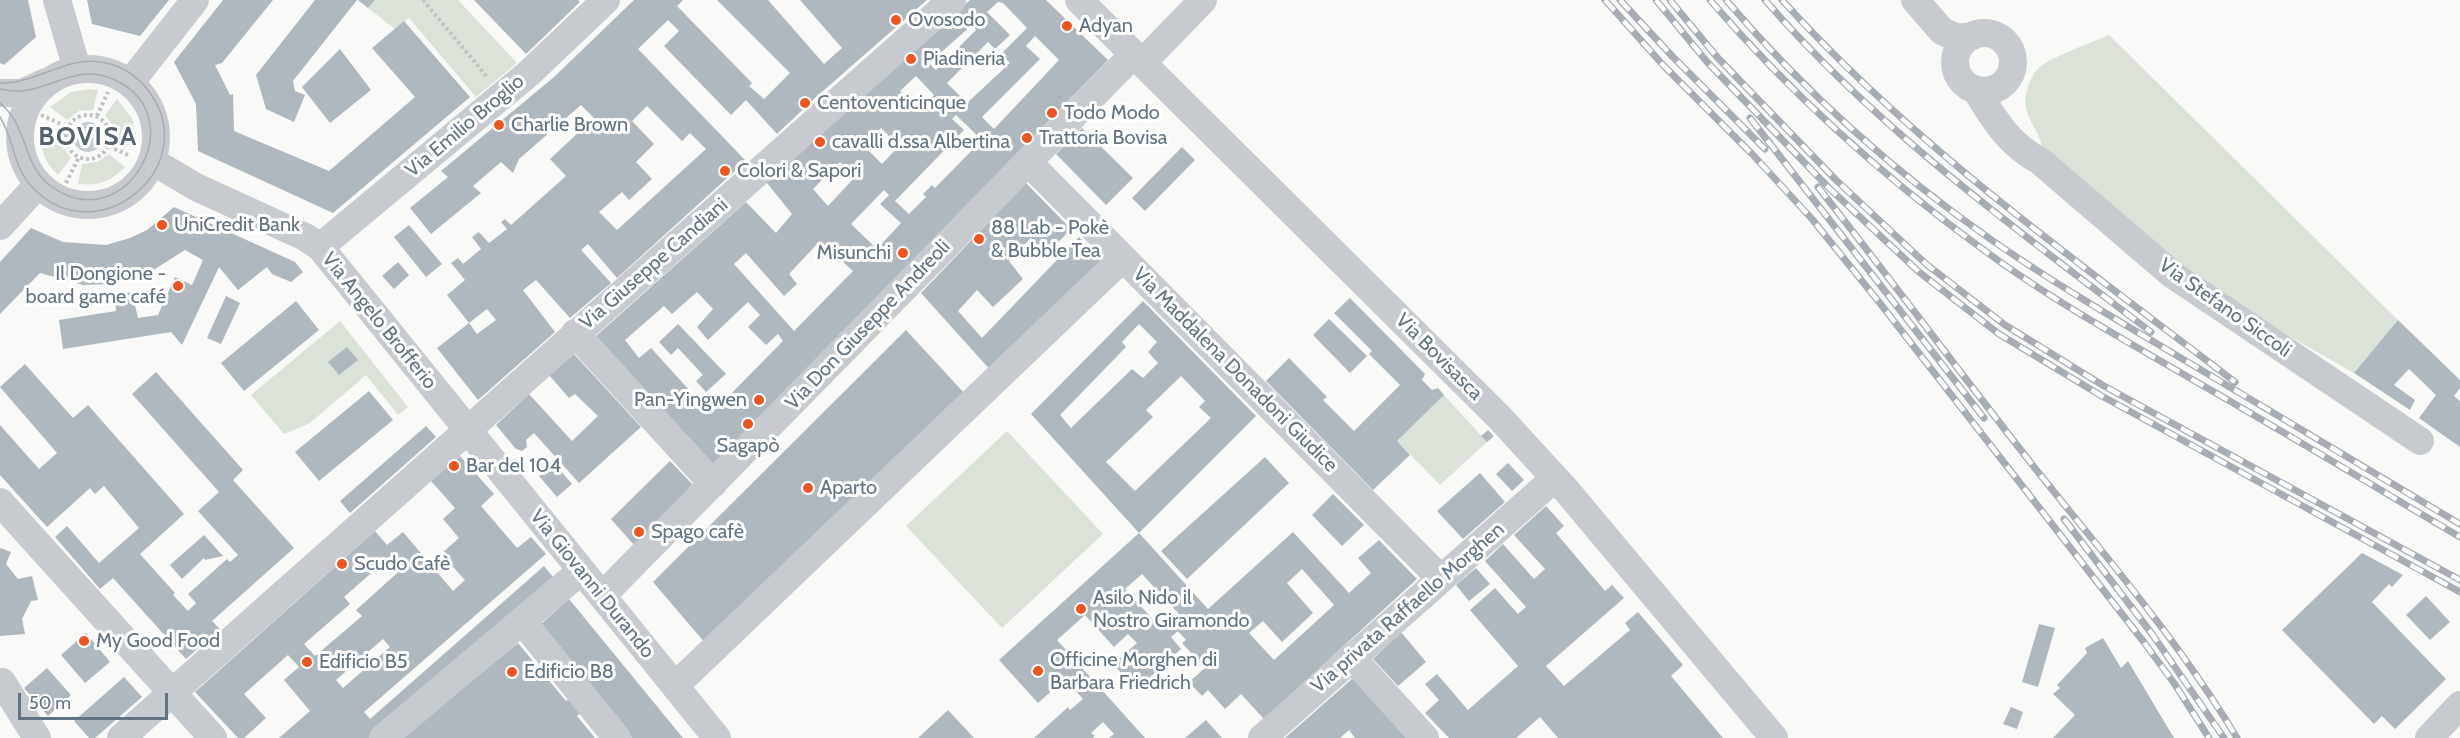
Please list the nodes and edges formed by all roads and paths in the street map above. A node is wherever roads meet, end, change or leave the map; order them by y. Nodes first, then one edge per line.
1 (57, 0) edge
2 (195, 0) edge
3 (423, 0) edge
4 (606, 0) edge
5 (952, 0) edge
6 (1079, 0) edge
7 (1203, 0) edge
8 (1917, 3) edge
9 (1973, 36) junction
10 (1138, 58) junction
11 (1955, 65) junction
12 (65, 74) junction
13 (2010, 75) junction
14 (120, 86) junction
15 (1976, 90) junction
16 (0, 93) edge
17 (502, 95) junction
18 (0, 101) edge
19 (41, 115) dead end
20 (98, 116) junction
21 (68, 127) junction
22 (109, 147) junction
23 (20, 149) junction
24 (79, 157) junction
25 (143, 160) junction
26 (2040, 161) junction
27 (1028, 162) junction
28 (37, 183) junction
29 (66, 183) dead end
30 (0, 226) edge
31 (320, 247) junction
32 (1123, 258) junction
33 (575, 333) junction
34 (466, 430) junction
35 (2420, 441) dead end
36 (1555, 478) junction
37 (713, 484) junction
38 (0, 502) edge
39 (581, 571) junction
40 (1441, 579) junction
41 (602, 596) junction
42 (522, 621) junction
43 (1352, 657) junction
44 (2, 682) dead end
45 (678, 683) dead end
46 (173, 693) junction
47 (2460, 705) edge
48 (37, 738) edge
49 (122, 738) edge
50 (213, 738) edge
51 (383, 738) edge
52 (617, 738) edge
53 (717, 738) edge
54 (1262, 738) edge
55 (1425, 738) edge
56 (1774, 738) edge
57 (2429, 738) edge

1 - 12 street
2 - 14 street
3 - 17 path
4 - 17 street, Via Emilio Broglio
5 - 33 street, Via Giuseppe Candiani
6 - 10 street, Via Bovisasca
7 - 10 street, Via Don Giuseppe Andreoli
8 - 9 street
8 - 11 street
9 - 11 street
9 - 13 street
10 - 27 street, Via Don Giuseppe Andreoli
10 - 36 street, Via Bovisasca
11 - 15 street
12 - 14 street
12 - 16 street
12 - 23 street
13 - 15 street
13 - 26 street, Via Stefano Siccoli
14 - 20 path
14 - 25 street
15 - 26 street, Via Stefano Siccoli
17 - 31 street, Via Emilio Broglio
18 - 23 street
19 - 21 path
20 - 21 path
20 - 22 path
21 - 24 path
22 - 24 path
22 - 25 path
23 - 28 street
24 - 29 path
25 - 28 street
25 - 31 street, Via Angelo Brofferio
26 - 35 street, Via Stefano Siccoli
27 - 32 street, Via Maddalena Donadoni Giudice
27 - 37 street, Via Don Giuseppe Andreoli
28 - 30 street
31 - 34 street, Via Angelo Brofferio
32 - 40 street, Via Maddalena Donadoni Giudice
32 - 45 street
33 - 34 street, Via Giuseppe Candiani
33 - 37 street
34 - 39 street, Via Giovanni Durando
34 - 46 street, Via Giuseppe Candiani
36 - 40 street, Via privata Raffaello Morghen
36 - 56 street, Via Bovisasca
37 - 41 street, Via Don Giuseppe Andreoli
38 - 46 street
39 - 41 street, Via Giovanni Durando
39 - 42 street
40 - 43 street, Via privata Raffaello Morghen
41 - 53 street, Via Giovanni Durando
42 - 51 street
42 - 52 street
43 - 54 street, Via privata Raffaello Morghen
43 - 55 street
44 - 48 street
46 - 49 street, Via Giuseppe Candiani
46 - 50 street
47 - 57 street

